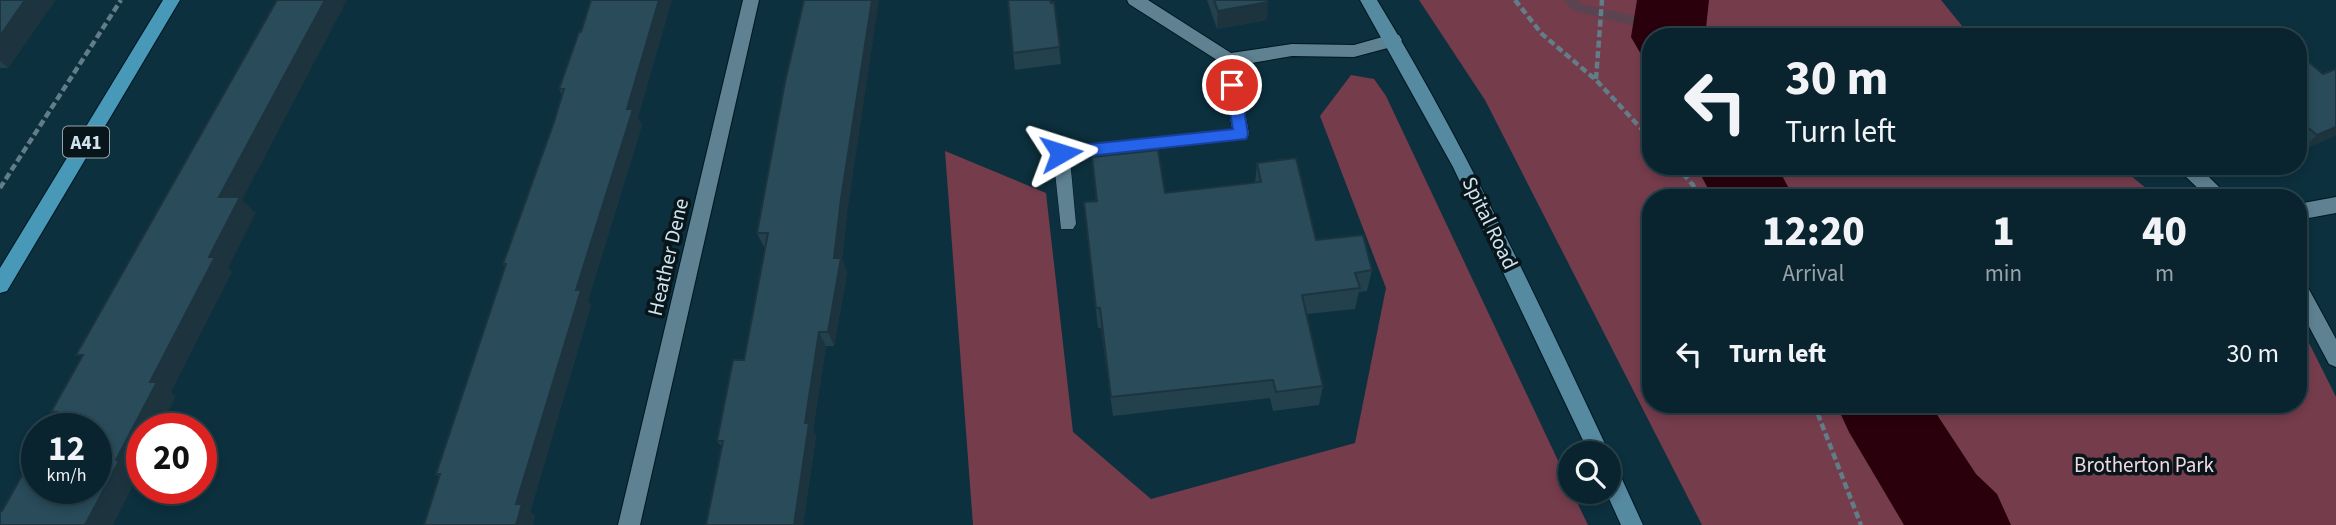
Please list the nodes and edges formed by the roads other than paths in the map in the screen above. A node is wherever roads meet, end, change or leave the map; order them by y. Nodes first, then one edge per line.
1 (172, 0) edge
2 (751, 0) edge
3 (1135, 0) edge
4 (1368, 0) edge
5 (1393, 40) junction
6 (1228, 60) junction
7 (2196, 175) edge
8 (2211, 189) edge
9 (2336, 205) edge
10 (2307, 210) edge
11 (1067, 224) dead end
12 (0, 285) edge
13 (2307, 305) edge
14 (2336, 358) edge
15 (1593, 441) edge
16 (1621, 501) edge
17 (629, 525) edge
18 (1632, 525) edge

1 - 12 highway, A41
2 - 17 street, Heather Dene
3 - 6 street
4 - 5 main road, Spital Road
5 - 6 street
5 - 15 main road, Spital Road
6 - 11 lane
7 - 8 street
9 - 10 street
13 - 14 street
16 - 18 main road

